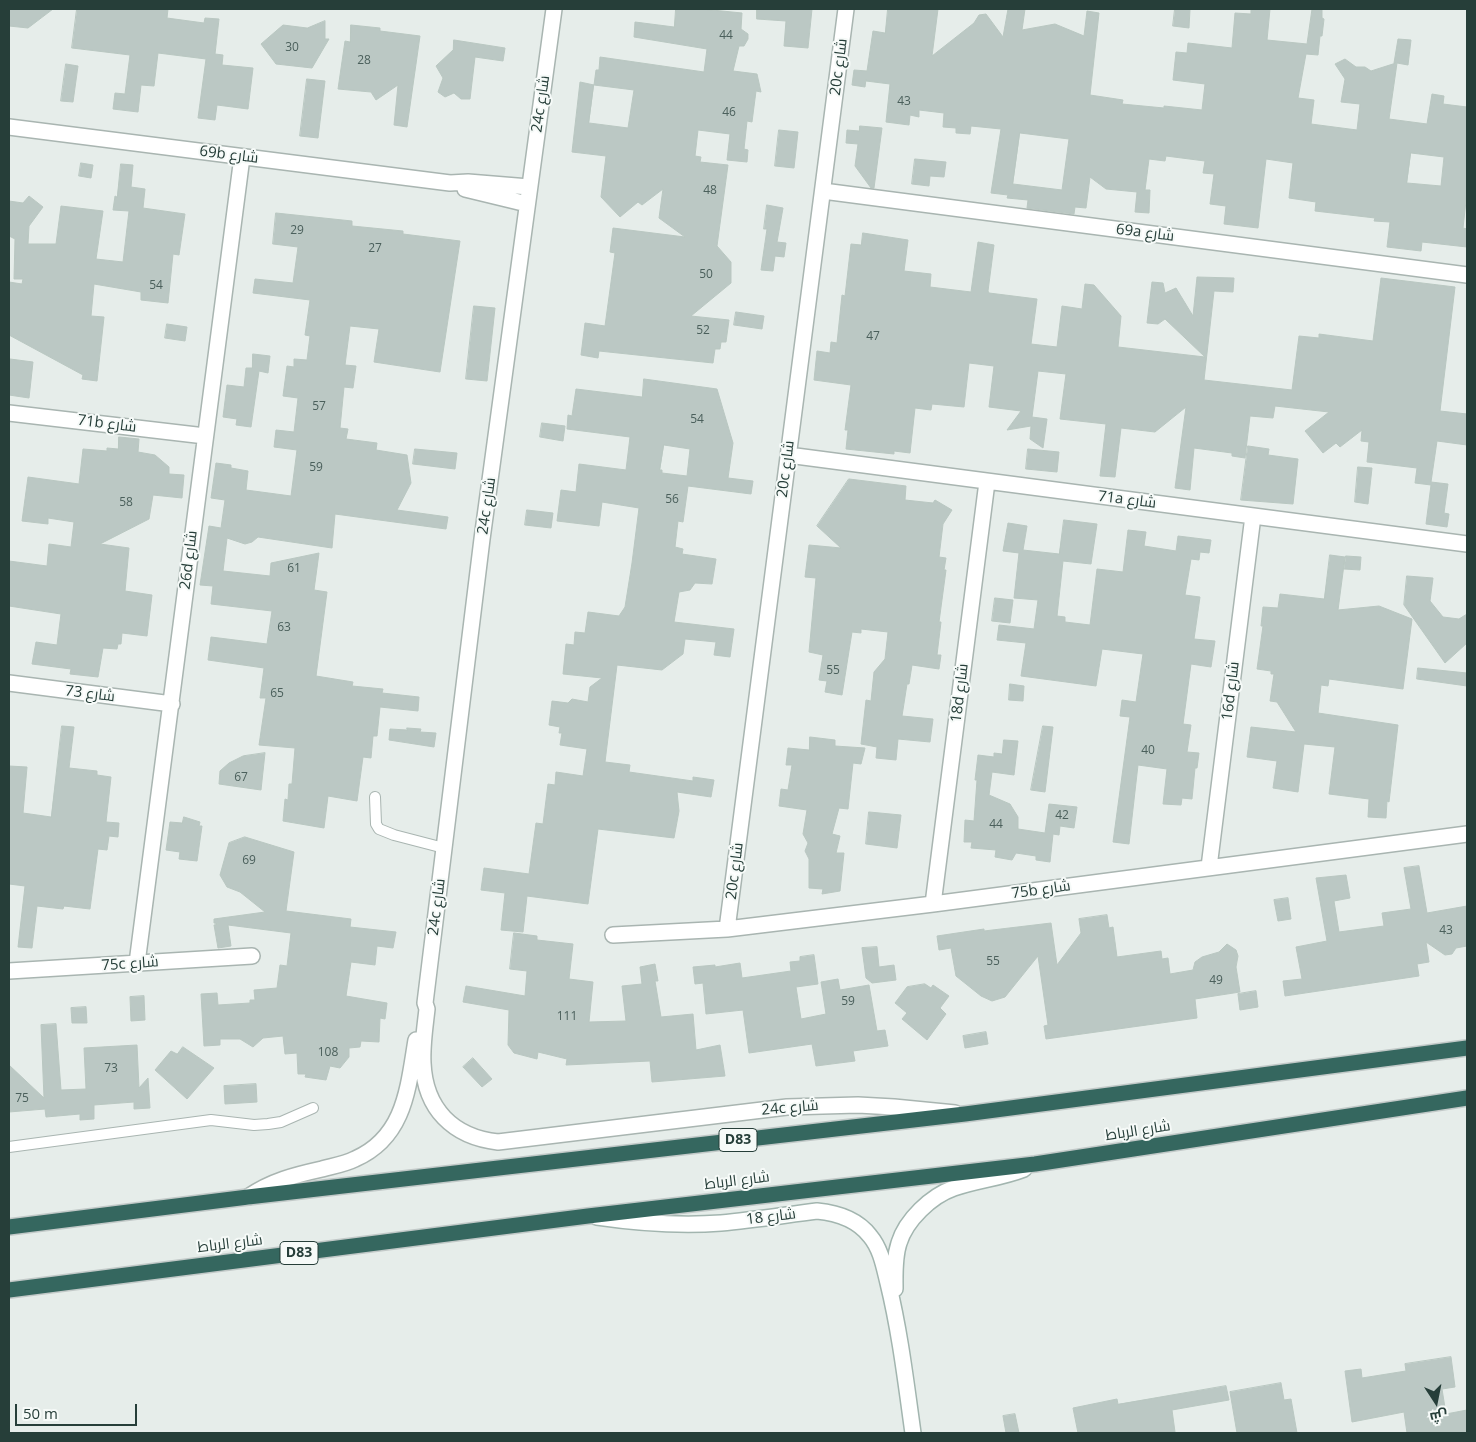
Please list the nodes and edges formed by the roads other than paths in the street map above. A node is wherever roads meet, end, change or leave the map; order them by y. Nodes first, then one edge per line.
1 (554, 9) edge
2 (846, 9) edge
3 (9, 127) edge
4 (242, 157) junction
5 (450, 183) junction
6 (529, 187) junction
7 (823, 191) junction
8 (527, 204) junction
9 (1467, 276) edge
10 (9, 413) edge
11 (205, 436) junction
12 (788, 455) junction
13 (987, 482) junction
14 (1253, 516) junction
15 (1467, 544) edge
16 (9, 683) edge
17 (172, 704) junction
18 (375, 797) dead end
19 (1467, 834) edge
20 (444, 848) junction
21 (1209, 867) junction
22 (933, 904) junction
23 (727, 929) junction
24 (613, 935) dead end
25 (252, 956) dead end
26 (137, 963) junction
27 (9, 972) edge
28 (425, 1003) junction
29 (1467, 1048) edge
30 (1467, 1098) edge
31 (313, 1108) dead end
32 (964, 1114) junction
33 (9, 1147) edge
34 (1035, 1164) junction
35 (248, 1197) junction
36 (588, 1216) junction
37 (9, 1227) edge
38 (9, 1290) edge
39 (894, 1308) junction
40 (913, 1433) edge

1 - 6 street, 24c شارع
2 - 7 street, 20c شارع
3 - 4 street, 69b شارع
4 - 5 street, 69b شارع
4 - 11 street, 26d شارع
5 - 6 street, 69b شارع
5 - 8 street, 69b شارع
6 - 8 street, 24c شارع
7 - 9 street, 69a شارع
7 - 12 street, 20c شارع
8 - 20 street, 24c شارع
10 - 11 street, 71b شارع
11 - 17 street, 26d شارع
12 - 13 street, 71a شارع
12 - 23 street, 20c شارع
13 - 14 street, 71a شارع
13 - 22 street, 18d شارع
14 - 15 street, 71a شارع
14 - 21 street, 16d شارع
16 - 17 street, شارع 73
17 - 26 street, 26d شارع
18 - 20 lane
19 - 21 street, 75b شارع
20 - 28 street, 24c شارع
21 - 22 street, 75b شارع
22 - 23 street, 75b شارع
23 - 24 street, 75b شارع
25 - 26 street, 75c شارع
26 - 27 street, 75c شارع
28 - 32 street, 24c شارع
28 - 35 street, 24c شارع
29 - 32 highway, D83
30 - 34 highway, شارع الرباط / D83
31 - 33 lane
32 - 35 highway, D83
34 - 36 highway, شارع الرباط / D83
34 - 39 street, شارع 18
35 - 37 highway, D83
36 - 38 highway, شارع الرباط / D83
36 - 39 street, شارع 18
39 - 40 street, شارع 18

